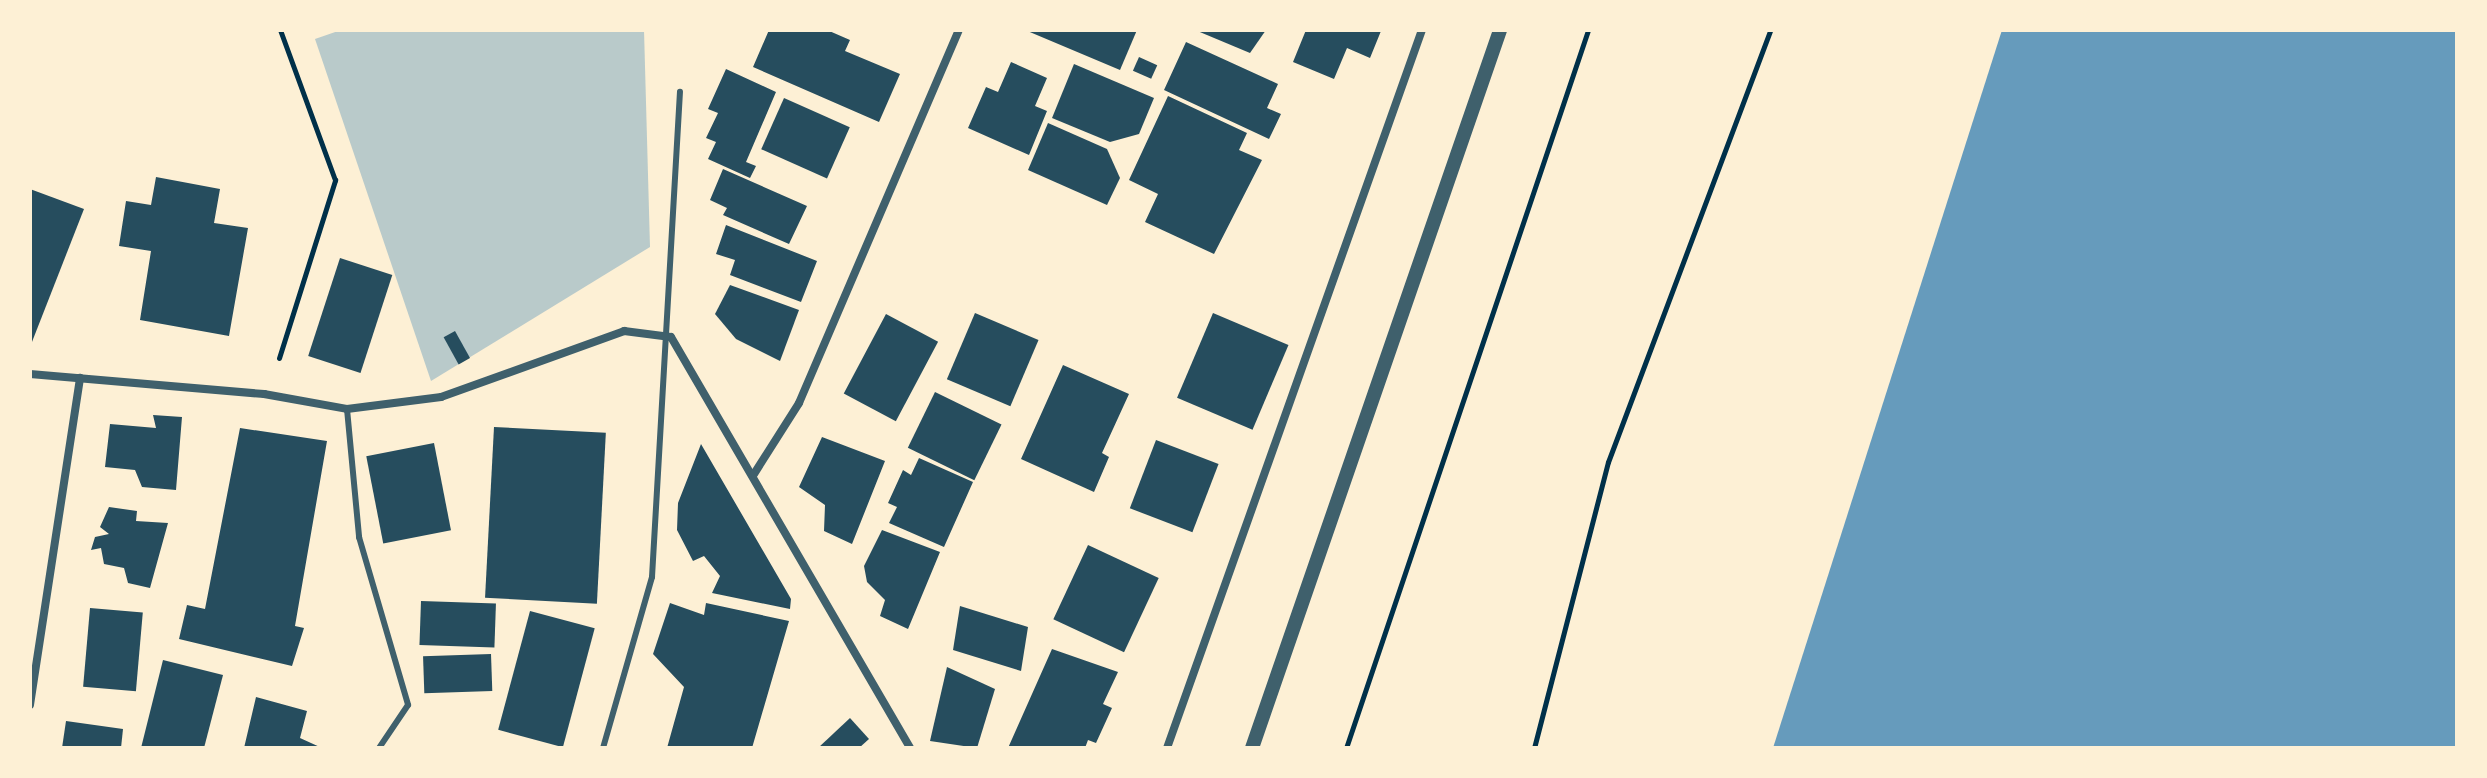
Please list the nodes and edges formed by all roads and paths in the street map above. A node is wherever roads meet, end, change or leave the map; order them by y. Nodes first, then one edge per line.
1 (280, 30) edge
2 (959, 30) edge
3 (1422, 30) edge
4 (1500, 30) edge
5 (1588, 30) edge
6 (1770, 30) edge
7 (680, 92) dead end
8 (671, 337) junction
9 (30, 374) edge
10 (80, 378) junction
11 (264, 394) junction
12 (347, 409) junction
13 (754, 474) junction
14 (30, 705) edge
15 (379, 748) edge
16 (603, 748) edge
17 (910, 748) edge
18 (1167, 748) edge
19 (1252, 748) edge
20 (1346, 748) edge
21 (1534, 748) edge

1 - 11 path
2 - 13 street
3 - 18 street
4 - 19 street
5 - 20 path
6 - 21 path
7 - 8 lane
8 - 12 street
8 - 13 street
8 - 16 lane
9 - 10 street
10 - 11 street
10 - 14 street
11 - 12 street
12 - 15 lane
13 - 17 street

